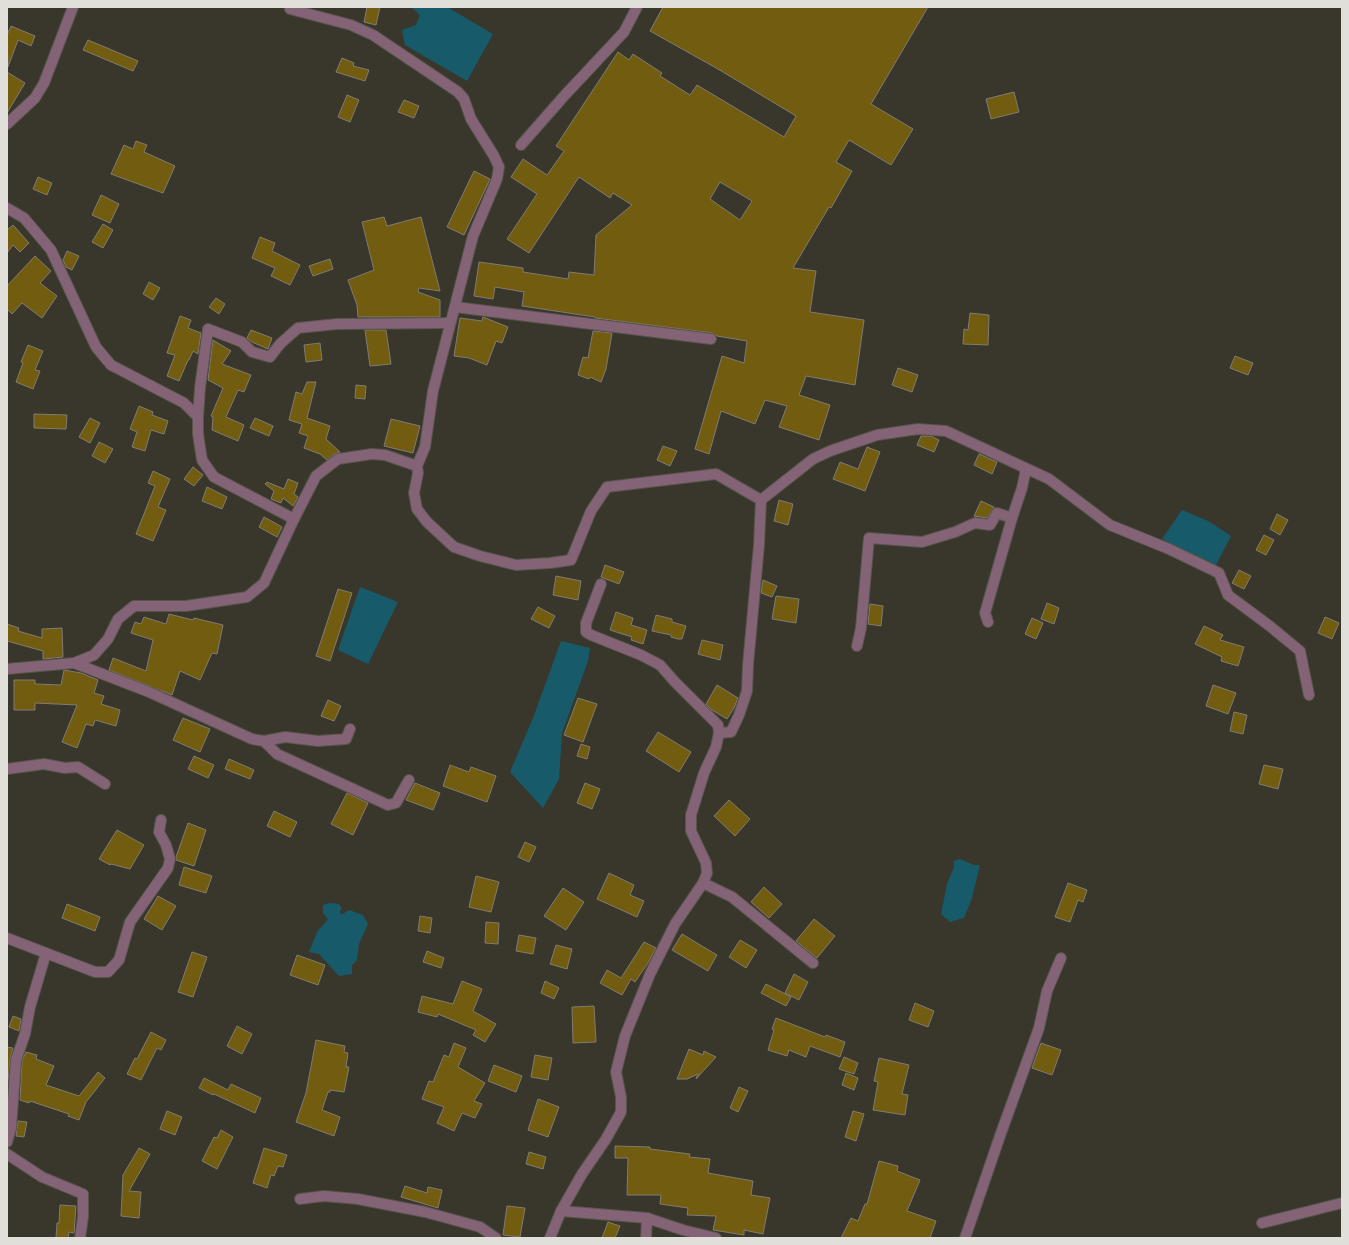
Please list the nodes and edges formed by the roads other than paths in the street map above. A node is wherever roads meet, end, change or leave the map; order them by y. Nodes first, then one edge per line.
1 (73, 7) edge
2 (638, 7) edge
3 (290, 9) dead end
4 (7, 124) edge
5 (521, 145) dead end
6 (7, 208) edge
7 (455, 307) junction
8 (450, 323) junction
9 (711, 339) dead end
10 (198, 417) junction
11 (417, 466) junction
12 (1026, 469) junction
13 (761, 500) junction
14 (1012, 518) junction
15 (294, 519) junction
16 (601, 584) dead end
17 (988, 622) dead end
18 (857, 646) dead end
19 (74, 663) junction
20 (7, 669) edge
21 (1309, 695) dead end
22 (350, 729) dead end
23 (719, 733) junction
24 (264, 741) junction
25 (7, 769) edge
26 (409, 780) dead end
27 (105, 784) dead end
28 (161, 820) dead end
29 (703, 882) junction
30 (7, 938) edge
31 (46, 953) junction
32 (1061, 958) dead end
33 (813, 963) dead end
34 (7, 1142) edge
35 (7, 1154) edge
36 (300, 1199) dead end
37 (1342, 1203) edge
38 (562, 1211) junction
39 (647, 1218) junction
40 (1262, 1223) dead end
41 (80, 1238) edge
42 (496, 1238) edge
43 (550, 1238) edge
44 (646, 1238) edge
45 (716, 1238) edge
46 (964, 1238) edge

1 - 4 street
2 - 5 street
3 - 7 street
6 - 10 street
7 - 8 street
7 - 9 street
8 - 10 street
8 - 11 street
10 - 15 street
11 - 13 street
11 - 15 street
12 - 13 street
12 - 14 street
12 - 21 street
13 - 23 street
14 - 17 street
14 - 18 street
15 - 19 street
16 - 23 street
19 - 20 street
19 - 24 street
22 - 24 street
23 - 29 street
24 - 26 street
25 - 27 street
28 - 31 street
29 - 33 street
29 - 38 street
30 - 31 street
31 - 34 street
32 - 46 street
35 - 41 street
36 - 42 street
37 - 40 street
38 - 39 street
38 - 43 street
39 - 44 street
39 - 45 street

